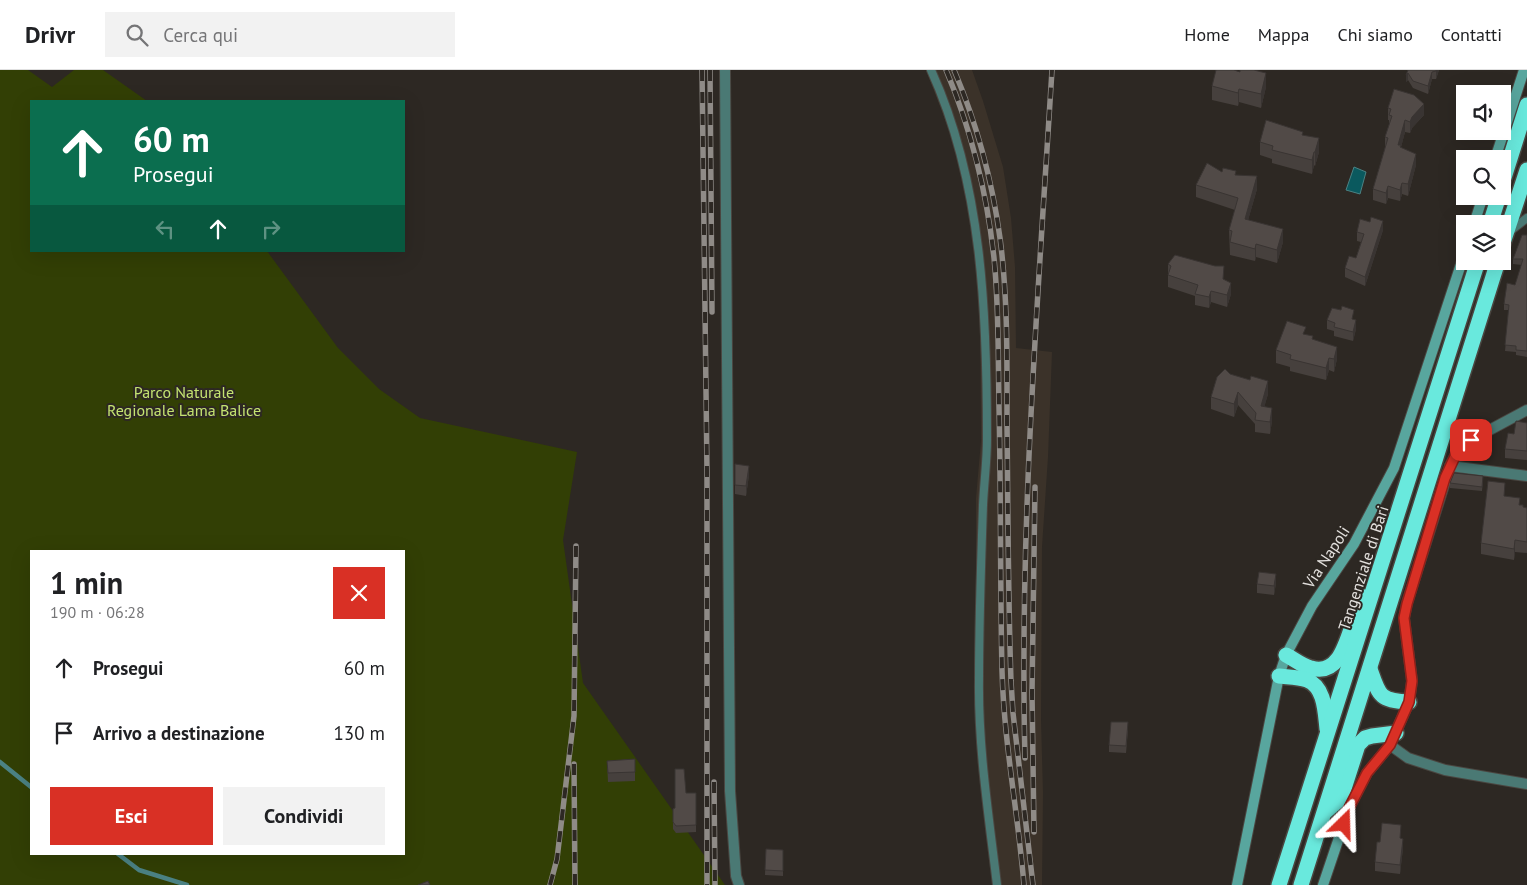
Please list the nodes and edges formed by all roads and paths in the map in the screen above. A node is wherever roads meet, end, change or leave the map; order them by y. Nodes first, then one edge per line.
1 (725, 70) edge
2 (932, 70) edge
3 (1524, 70) edge
4 (1527, 105) edge
5 (1498, 150) edge
6 (1511, 156) edge
7 (1527, 170) edge
8 (1527, 218) edge
9 (1511, 219) edge
10 (1511, 233) edge
11 (1459, 270) edge
12 (1475, 270) edge
13 (1495, 270) edge
14 (1527, 410) edge
15 (1450, 466) junction
16 (1527, 476) edge
17 (1377, 582) junction
18 (1286, 655) junction
19 (1370, 669) junction
20 (1279, 676) junction
21 (1409, 702) junction
22 (1328, 734) junction
23 (1393, 739) junction
24 (1527, 784) edge
25 (1324, 813) junction
26 (739, 885) edge
27 (998, 885) edge
28 (1237, 885) edge
29 (1279, 885) edge
30 (1301, 885) edge
31 (1323, 885) edge

1 - 26 street
2 - 27 lane
3 - 5 street
4 - 6 highway
7 - 9 highway
8 - 10 lane
11 - 18 street, Via Napoli
12 - 17 highway, Tangenziale di Bari
13 - 19 highway
14 - 15 street
15 - 16 street
15 - 21 street
17 - 18 highway
17 - 22 highway, Tangenziale di Bari
18 - 20 street, Via Napoli
19 - 21 highway
19 - 25 highway
20 - 22 highway
20 - 28 street, Via Napoli
21 - 23 street
22 - 29 highway, Tangenziale di Bari
23 - 24 street
23 - 25 highway
23 - 31 street
25 - 30 highway

